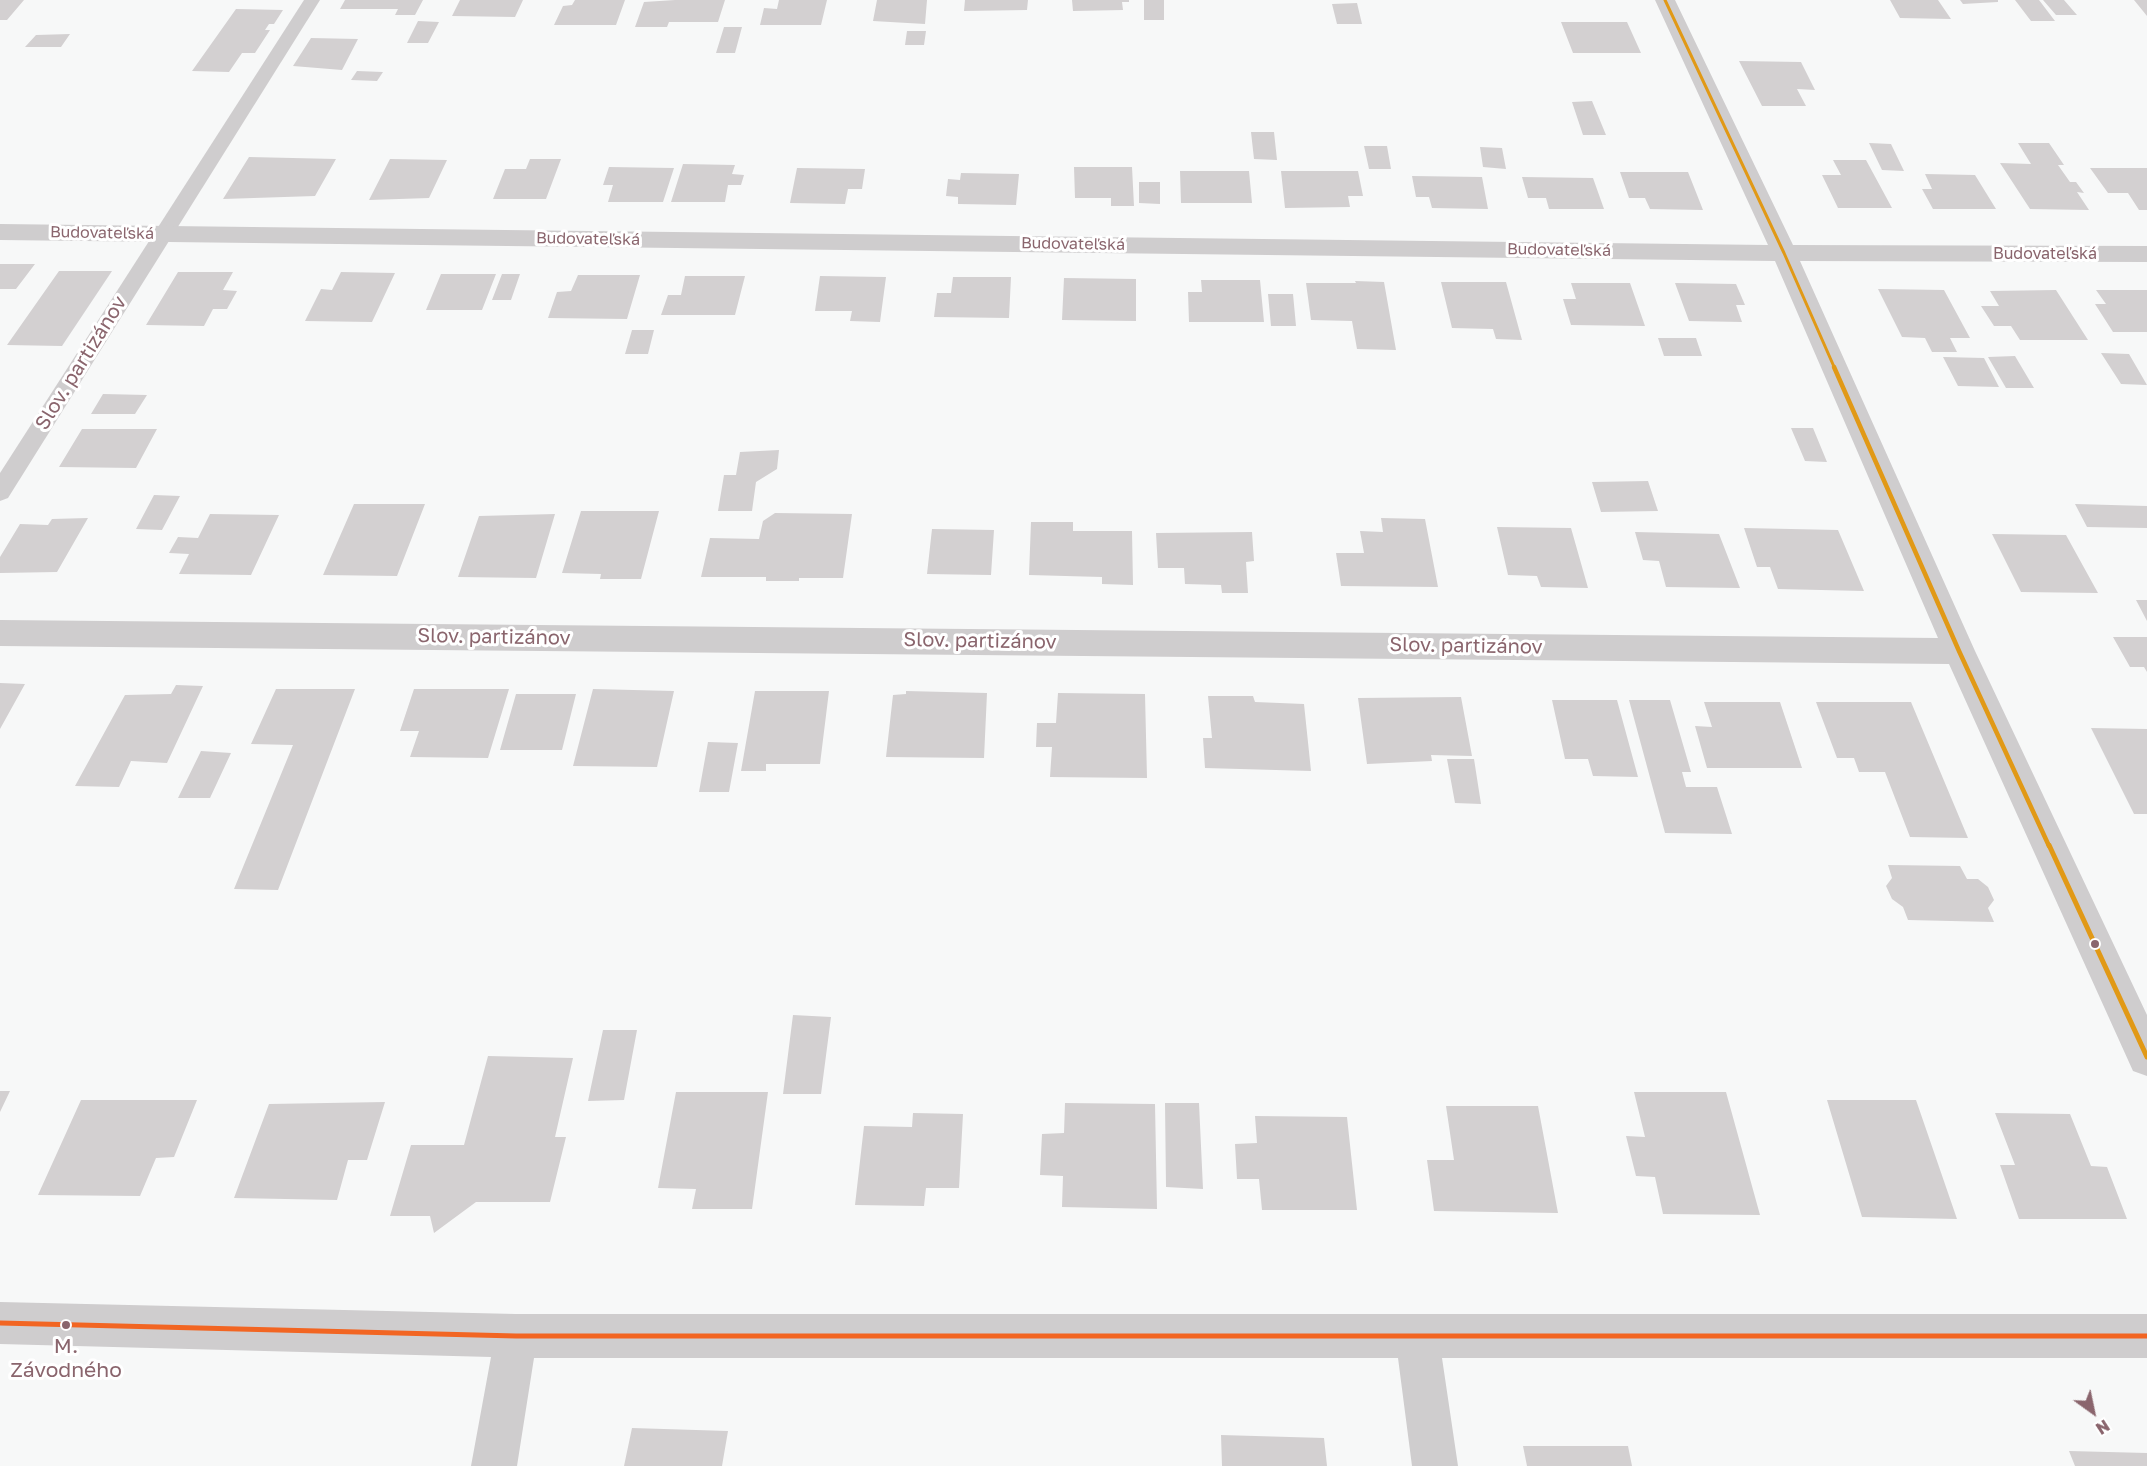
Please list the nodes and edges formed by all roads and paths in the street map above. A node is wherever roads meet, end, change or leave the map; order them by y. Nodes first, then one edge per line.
1 (312, 0) edge
2 (1665, 0) edge
3 (0, 232) edge
4 (162, 234) junction
5 (1784, 253) junction
6 (2147, 254) edge
7 (0, 492) edge
8 (0, 633) edge
9 (1959, 651) junction
10 (2147, 1057) edge
11 (0, 1323) edge
12 (1417, 1335) junction
13 (516, 1336) junction
14 (2147, 1336) edge
15 (494, 1466) edge
16 (1435, 1466) edge

1 - 4 lane, Slov. partizánov
2 - 5 street
3 - 4 street, Budovateľská
4 - 5 street, Budovateľská
4 - 7 lane, Slov. partizánov
5 - 6 street, Budovateľská
5 - 9 street
8 - 9 street, Slov. partizánov
9 - 10 street
11 - 13 street
12 - 13 street
12 - 14 street
12 - 16 street
13 - 15 street

